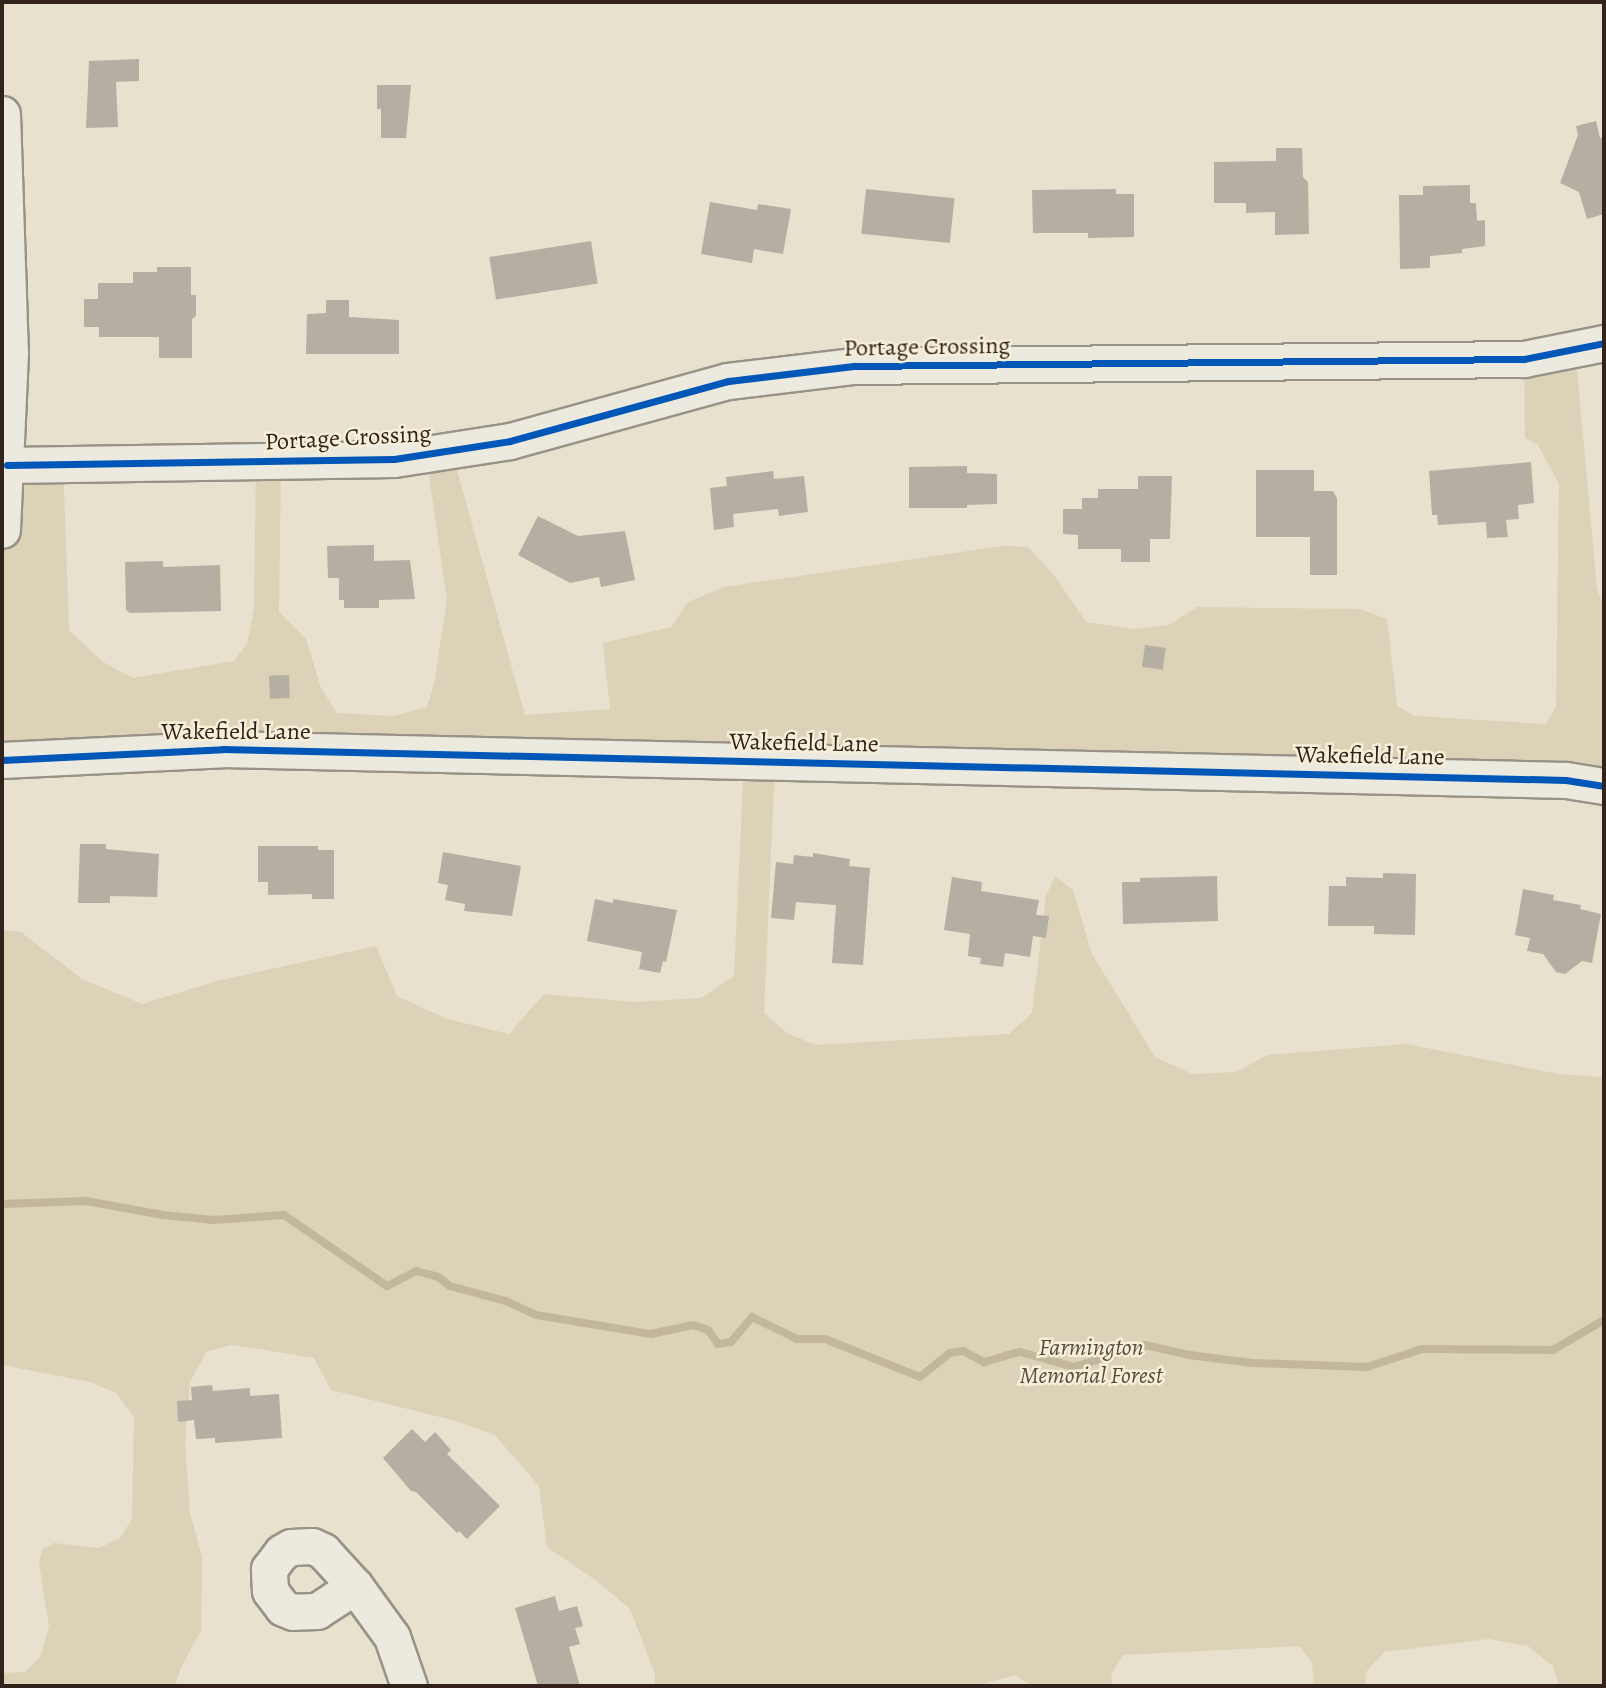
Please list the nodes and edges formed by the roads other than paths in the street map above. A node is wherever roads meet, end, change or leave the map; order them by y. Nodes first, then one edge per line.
1 (2, 114) edge
2 (1604, 343) edge
3 (6, 465) junction
4 (2, 530) edge
5 (2, 760) edge
6 (1604, 786) edge
7 (355, 1586) dead end
8 (409, 1686) edge

1 - 3 street
2 - 3 street, Portage Crossing
3 - 4 street
5 - 6 street, Wakefield Lane
7 - 8 street

